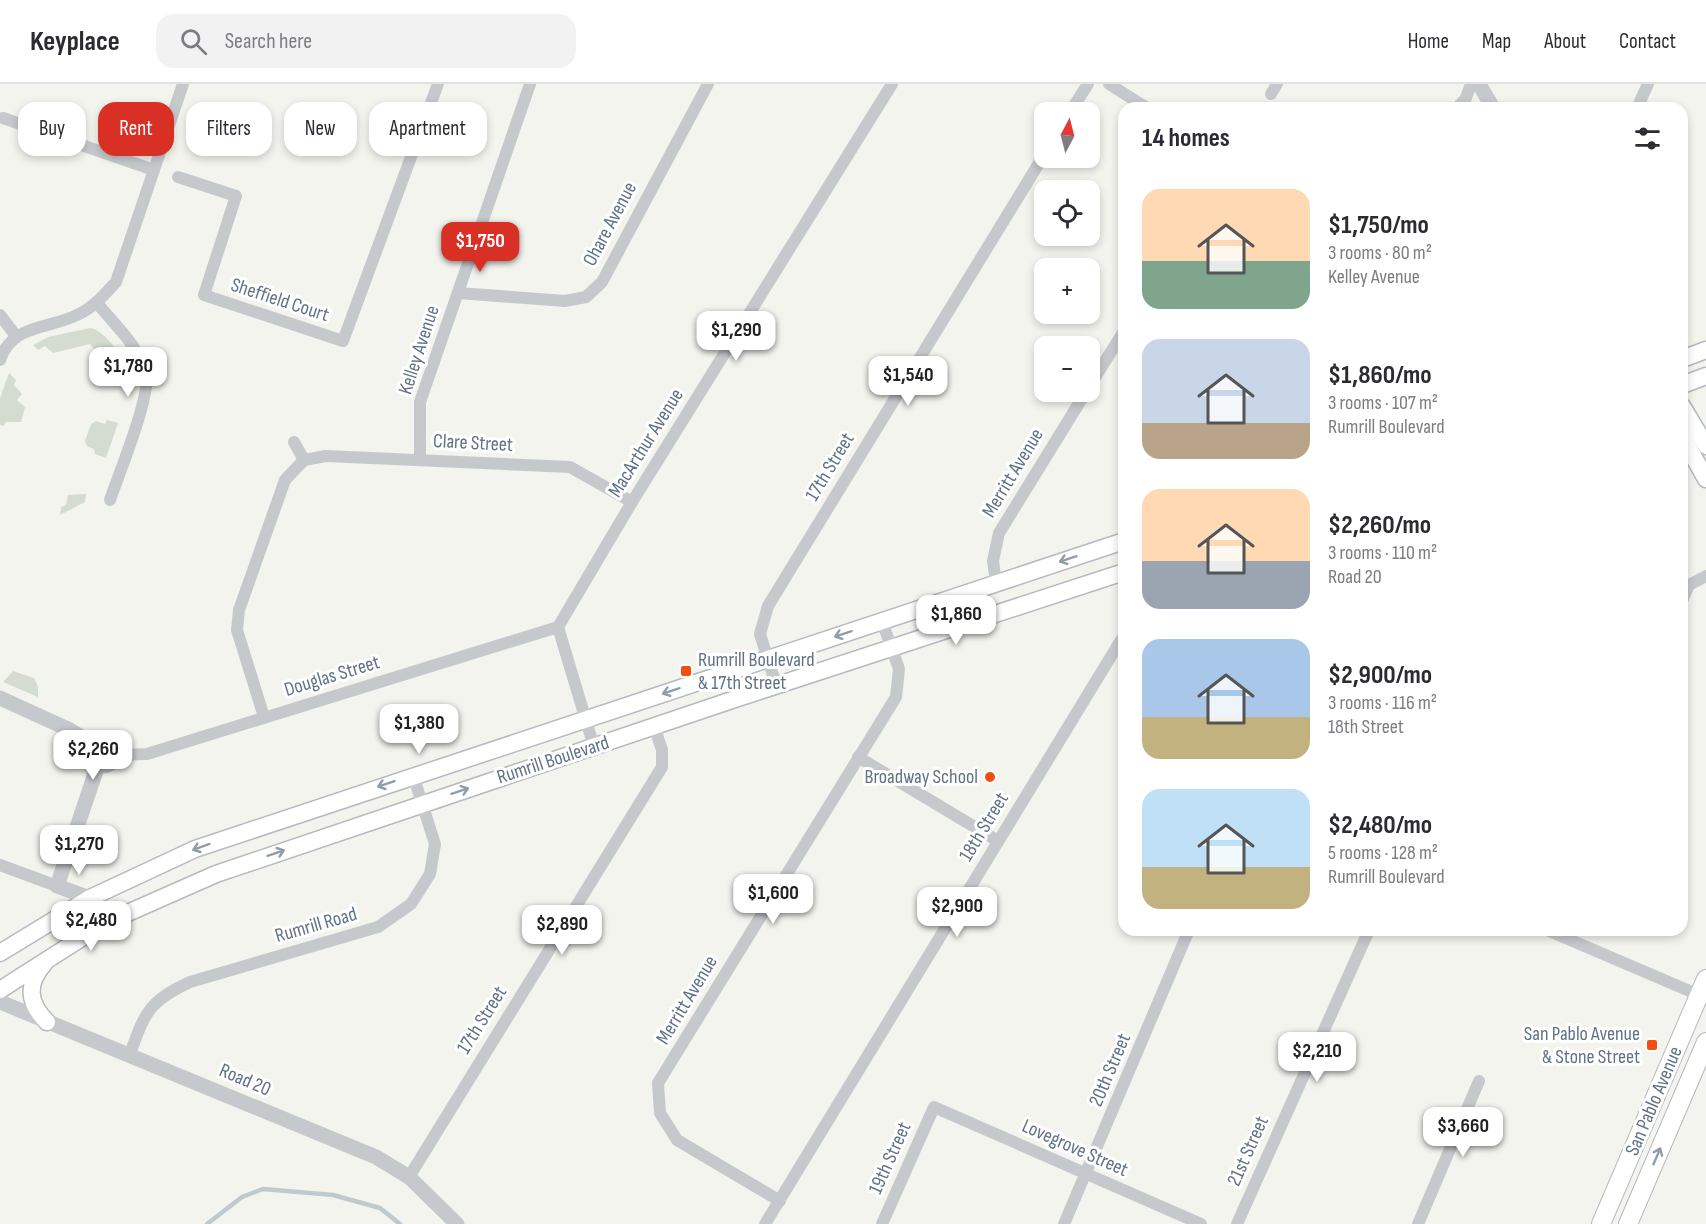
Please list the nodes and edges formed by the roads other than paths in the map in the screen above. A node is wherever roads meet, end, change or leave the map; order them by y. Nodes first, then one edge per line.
1 (183, 84) edge
2 (438, 84) edge
3 (530, 84) edge
4 (708, 84) edge
5 (892, 84) edge
6 (1088, 84) edge
7 (1109, 84) edge
8 (1471, 84) edge
9 (1479, 84) edge
10 (1648, 84) edge
11 (1076, 102) edge
12 (1138, 102) edge
13 (1462, 102) edge
14 (1490, 102) edge
15 (1640, 102) edge
16 (3, 118) dead end
17 (1036, 168) edge
18 (154, 170) junction
19 (178, 177) dead end
20 (458, 293) junction
21 (97, 303) junction
22 (0, 315) edge
23 (16, 336) junction
24 (1118, 341) edge
25 (1688, 348) edge
26 (1706, 349) edge
27 (1688, 356) edge
28 (0, 360) edge
29 (1100, 369) edge
30 (1706, 376) edge
31 (1688, 383) edge
32 (1080, 402) edge
33 (1688, 416) edge
34 (294, 442) dead end
35 (1706, 446) edge
36 (1688, 448) edge
37 (304, 459) junction
38 (420, 460) junction
39 (1706, 479) edge
40 (110, 500) dead end
41 (632, 502) junction
42 (1118, 543) edge
43 (1118, 574) edge
44 (1706, 576) edge
45 (996, 582) junction
46 (1688, 587) edge
47 (882, 621) junction
48 (558, 627) junction
49 (1118, 645) edge
50 (892, 649) junction
51 (766, 659) junction
52 (776, 685) junction
53 (0, 698) edge
54 (264, 717) junction
55 (584, 720) junction
56 (654, 726) junction
57 (93, 744) junction
58 (594, 747) junction
59 (117, 755) junction
60 (858, 757) junction
61 (98, 765) junction
62 (413, 775) junction
63 (421, 803) junction
64 (998, 841) junction
65 (0, 865) edge
66 (57, 886) junction
67 (90, 898) junction
68 (105, 923) junction
69 (1187, 936) edge
70 (1366, 936) edge
71 (1563, 936) edge
72 (0, 953) edge
73 (48, 959) junction
74 (1703, 987) edge
75 (0, 990) edge
76 (0, 1002) edge
77 (47, 1022) junction
78 (1706, 1042) edge
79 (130, 1054) junction
80 (1697, 1063) junction
81 (1479, 1081) dead end
82 (934, 1107) joint
83 (1087, 1175) junction
84 (409, 1177) junction
85 (780, 1201) junction
86 (457, 1224) edge
87 (765, 1224) edge
88 (882, 1224) edge
89 (1064, 1224) edge
90 (1201, 1224) edge
91 (1237, 1224) edge
92 (1418, 1224) edge
93 (1601, 1224) edge
94 (1628, 1224) edge

1 - 18 street
2 - 19 street, Sheffield Court
3 - 20 street, Kelley Avenue
4 - 20 street, Ohare Avenue
5 - 41 street, MacArthur Avenue
6 - 11 street
7 - 12 street
8 - 13 street
9 - 14 street
10 - 15 street
16 - 18 street
17 - 51 street, 17th Street
18 - 21 street
20 - 38 street, Kelley Avenue
21 - 23 street
21 - 40 street
22 - 23 street
23 - 28 street
24 - 29 street
25 - 26 main road
26 - 27 main road
30 - 31 main road
32 - 45 street, Merritt Avenue
33 - 35 main road
34 - 37 street
36 - 39 main road
37 - 38 street, Clare Street
37 - 54 street
38 - 41 street, Clare Street
41 - 48 street, MacArthur Avenue
42 -> 45 main road, Rumrill Boulevard
43 - 50 main road, Rumrill Boulevard
44 - 46 street
45 - 47 main road, Rumrill Boulevard
47 - 50 street, Merritt Avenue
47 -> 51 main road, Rumrill Boulevard
48 - 54 street, Douglas Street
48 - 55 street
49 - 64 street, 18th Street
50 - 52 main road, Rumrill Boulevard
50 - 60 street, Merritt Avenue
51 - 52 street, 17th Street
51 -> 55 main road, Rumrill Boulevard
52 - 56 main road, Rumrill Boulevard
53 - 57 street
54 - 59 street, Douglas Street
55 - 58 street
55 - 62 main road, Rumrill Boulevard
56 - 58 main road, Rumrill Boulevard
56 - 84 street, 17th Street
57 - 59 street
57 - 61 street
63 -> 58 main road, Rumrill Boulevard
59 - 61 street
60 - 64 street
60 - 85 street, Merritt Avenue
61 - 66 street
62 - 63 street, Rumrill Road
62 -> 67 main road, Rumrill Boulevard
68 -> 63 main road, Rumrill Boulevard
63 - 79 street, Rumrill Road
64 - 85 street, 18th Street
65 - 66 street
66 - 67 street
67 - 68 street
67 - 72 main road, Rumrill Boulevard
68 - 73 main road, Rumrill Boulevard
69 - 83 street, 20th Street
70 - 91 street, 21st Street
71 - 74 street
73 - 75 main road, Rumrill Boulevard
73 - 77 main road
74 - 80 main road
74 - 93 main road, San Pablo Avenue
76 - 77 street, Road 20
77 - 79 street, Road 20
78 - 80 main road, San Pablo Avenue
79 - 84 street, Road 20
94 -> 80 main road, San Pablo Avenue
81 - 92 street
82 - 83 street, Lovegrove Street
82 - 88 street, 19th Street
83 - 89 street, 20th Street
83 - 90 street, Lovegrove Street
84 - 86 street, Road 20
85 - 87 street, 18th Street

